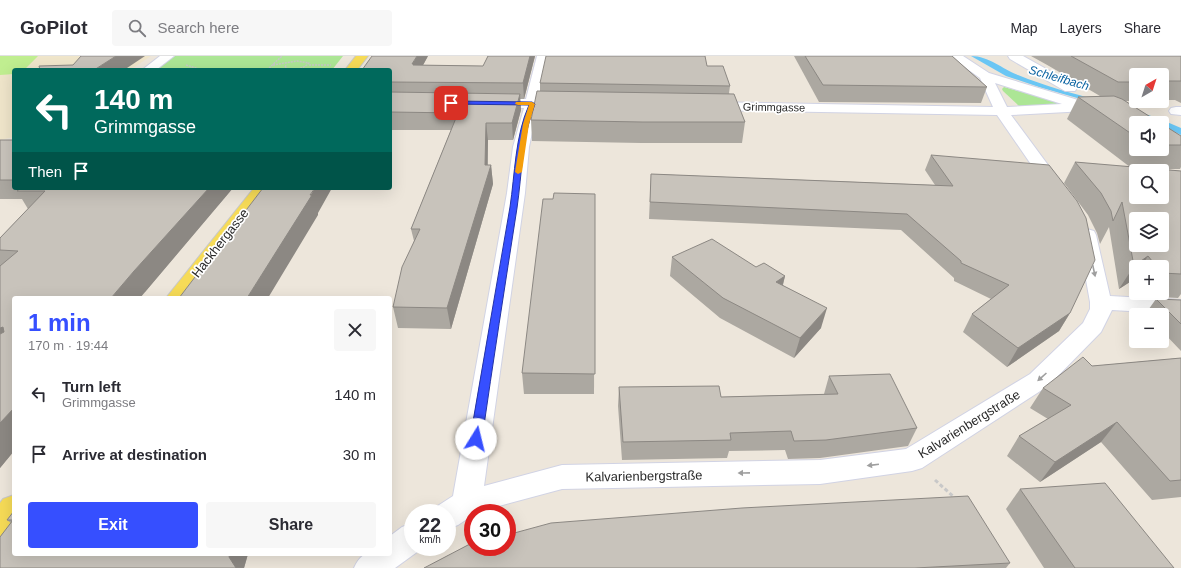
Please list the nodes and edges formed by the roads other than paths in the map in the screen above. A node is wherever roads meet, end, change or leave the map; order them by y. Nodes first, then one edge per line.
1 (168, 56) edge
2 (362, 56) edge
3 (543, 56) edge
4 (955, 56) edge
5 (1014, 56) edge
6 (151, 68) edge
7 (353, 68) edge
8 (985, 76) junction
9 (1070, 88) dead end
10 (474, 103) edge
11 (532, 104) junction
12 (579, 104) edge
13 (695, 106) edge
14 (1002, 111) junction
15 (261, 190) edge
16 (179, 296) edge
17 (1101, 302) junction
18 (1181, 307) edge
19 (457, 509) edge
20 (12, 511) edge
21 (0, 526) edge
22 (404, 544) edge
23 (392, 553) edge
24 (387, 556) edge
25 (370, 568) edge

1 - 6 street
2 - 7 main road
3 - 11 street
4 - 8 street
5 - 9 street
8 - 14 street, Kalvarienbergstraße
8 - 14 street, Grimmgasse
10 - 11 street
11 - 12 street
11 - 19 street
13 - 14 street, Grimmgasse
14 -> 17 street, Kalvarienbergstraße
15 - 16 main road, Hackhergasse
17 - 18 street
17 -> 19 street, Kalvarienbergstraße
20 - 21 main road
22 - 23 street
24 - 25 street

